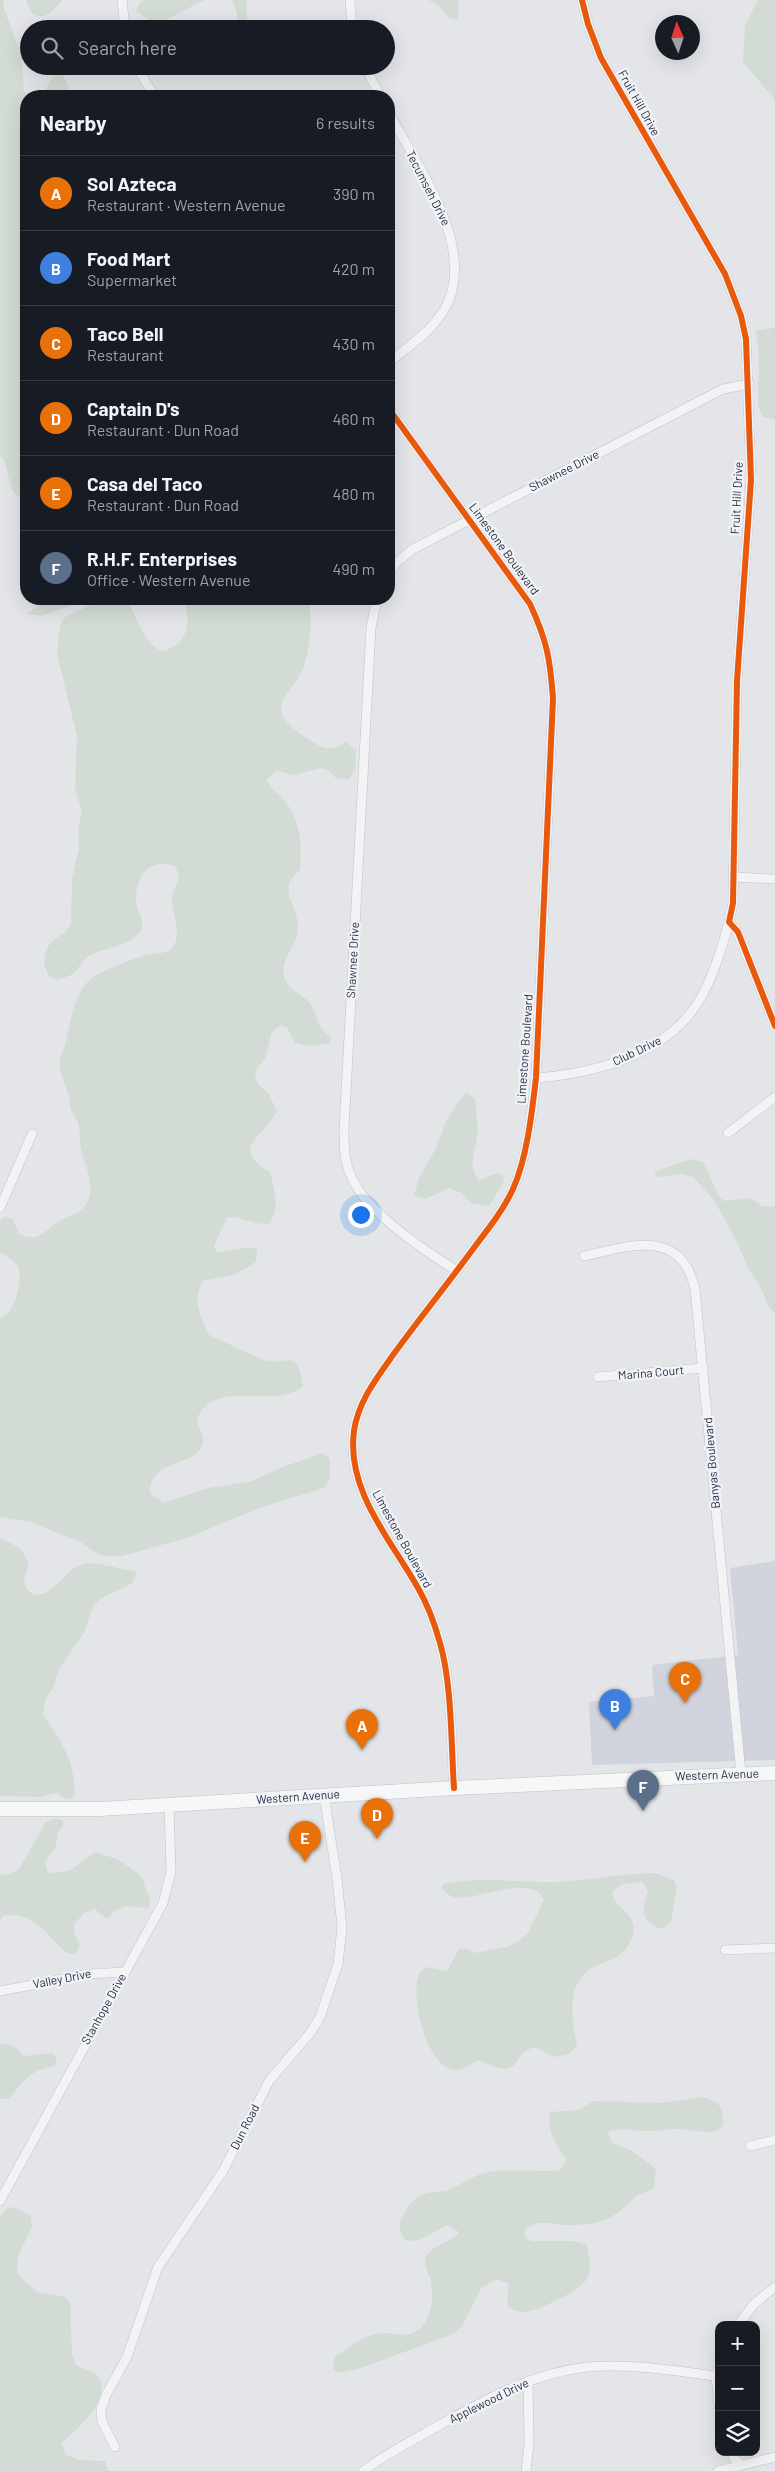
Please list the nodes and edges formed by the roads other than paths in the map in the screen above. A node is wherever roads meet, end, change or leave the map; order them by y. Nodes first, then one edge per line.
1 (122, 0) edge
2 (350, 0) edge
3 (582, 0) edge
4 (124, 20) edge
5 (351, 20) edge
6 (141, 75) edge
7 (370, 75) edge
8 (150, 90) edge
9 (377, 90) edge
10 (395, 123) edge
11 (395, 357) edge
12 (749, 384) junction
13 (395, 417) edge
14 (469, 520) junction
15 (395, 565) edge
16 (375, 605) edge
17 (734, 876) junction
18 (775, 878) edge
19 (729, 922) junction
20 (775, 1026) edge
21 (536, 1078) junction
22 (775, 1097) edge
23 (32, 1134) dead end
24 (728, 1134) dead end
25 (0, 1208) edge
26 (584, 1256) dead end
27 (457, 1271) junction
28 (703, 1368) junction
29 (598, 1377) dead end
30 (775, 1773) edge
31 (741, 1774) junction
32 (454, 1788) junction
33 (324, 1795) junction
34 (169, 1806) junction
35 (0, 1809) edge
36 (775, 1948) edge
37 (726, 1950) dead end
38 (124, 1972) junction
39 (0, 1991) edge
40 (775, 2140) edge
41 (750, 2146) dead end
42 (0, 2201) edge
43 (775, 2287) edge
44 (741, 2321) edge
45 (715, 2371) edge
46 (528, 2381) junction
47 (115, 2447) dead end
48 (734, 2456) edge
49 (775, 2457) edge
50 (742, 2465) junction
51 (363, 2471) edge
52 (526, 2471) edge
53 (718, 2471) edge

1 - 4 street
2 - 5 street
3 - 12 street, Fruit Hill Drive
6 - 8 street
7 - 9 street
10 - 11 street, Tecumseh Drive
12 - 14 street, Shawnee Drive
12 - 17 street, Fruit Hill Drive
13 - 14 street, Limestone Boulevard
14 - 15 street, Shawnee Drive
14 - 21 street, Limestone Boulevard
16 - 27 street, Shawnee Drive
17 - 18 street
17 - 19 street, Fruit Hill Drive
19 - 20 street
19 - 21 street, Club Drive
21 - 27 street, Limestone Boulevard
22 - 24 street
23 - 25 street
26 - 28 street, Banyas Boulevard
27 - 32 street, Limestone Boulevard
28 - 29 street, Marina Court
28 - 31 street, Banyas Boulevard
30 - 31 main road, Western Avenue
31 - 32 main road, Western Avenue
32 - 33 main road, Western Avenue
33 - 34 main road, Western Avenue
33 - 47 street, Dun Road
34 - 35 main road, Western Avenue
34 - 38 street, Stanhope Drive
36 - 37 street
38 - 39 street, Valley Drive
38 - 42 street, Stanhope Drive
40 - 41 street
43 - 44 street
45 - 46 street, Applewood Drive
46 - 51 street, Applewood Drive
46 - 52 street
48 - 50 street
49 - 50 street
50 - 53 street

